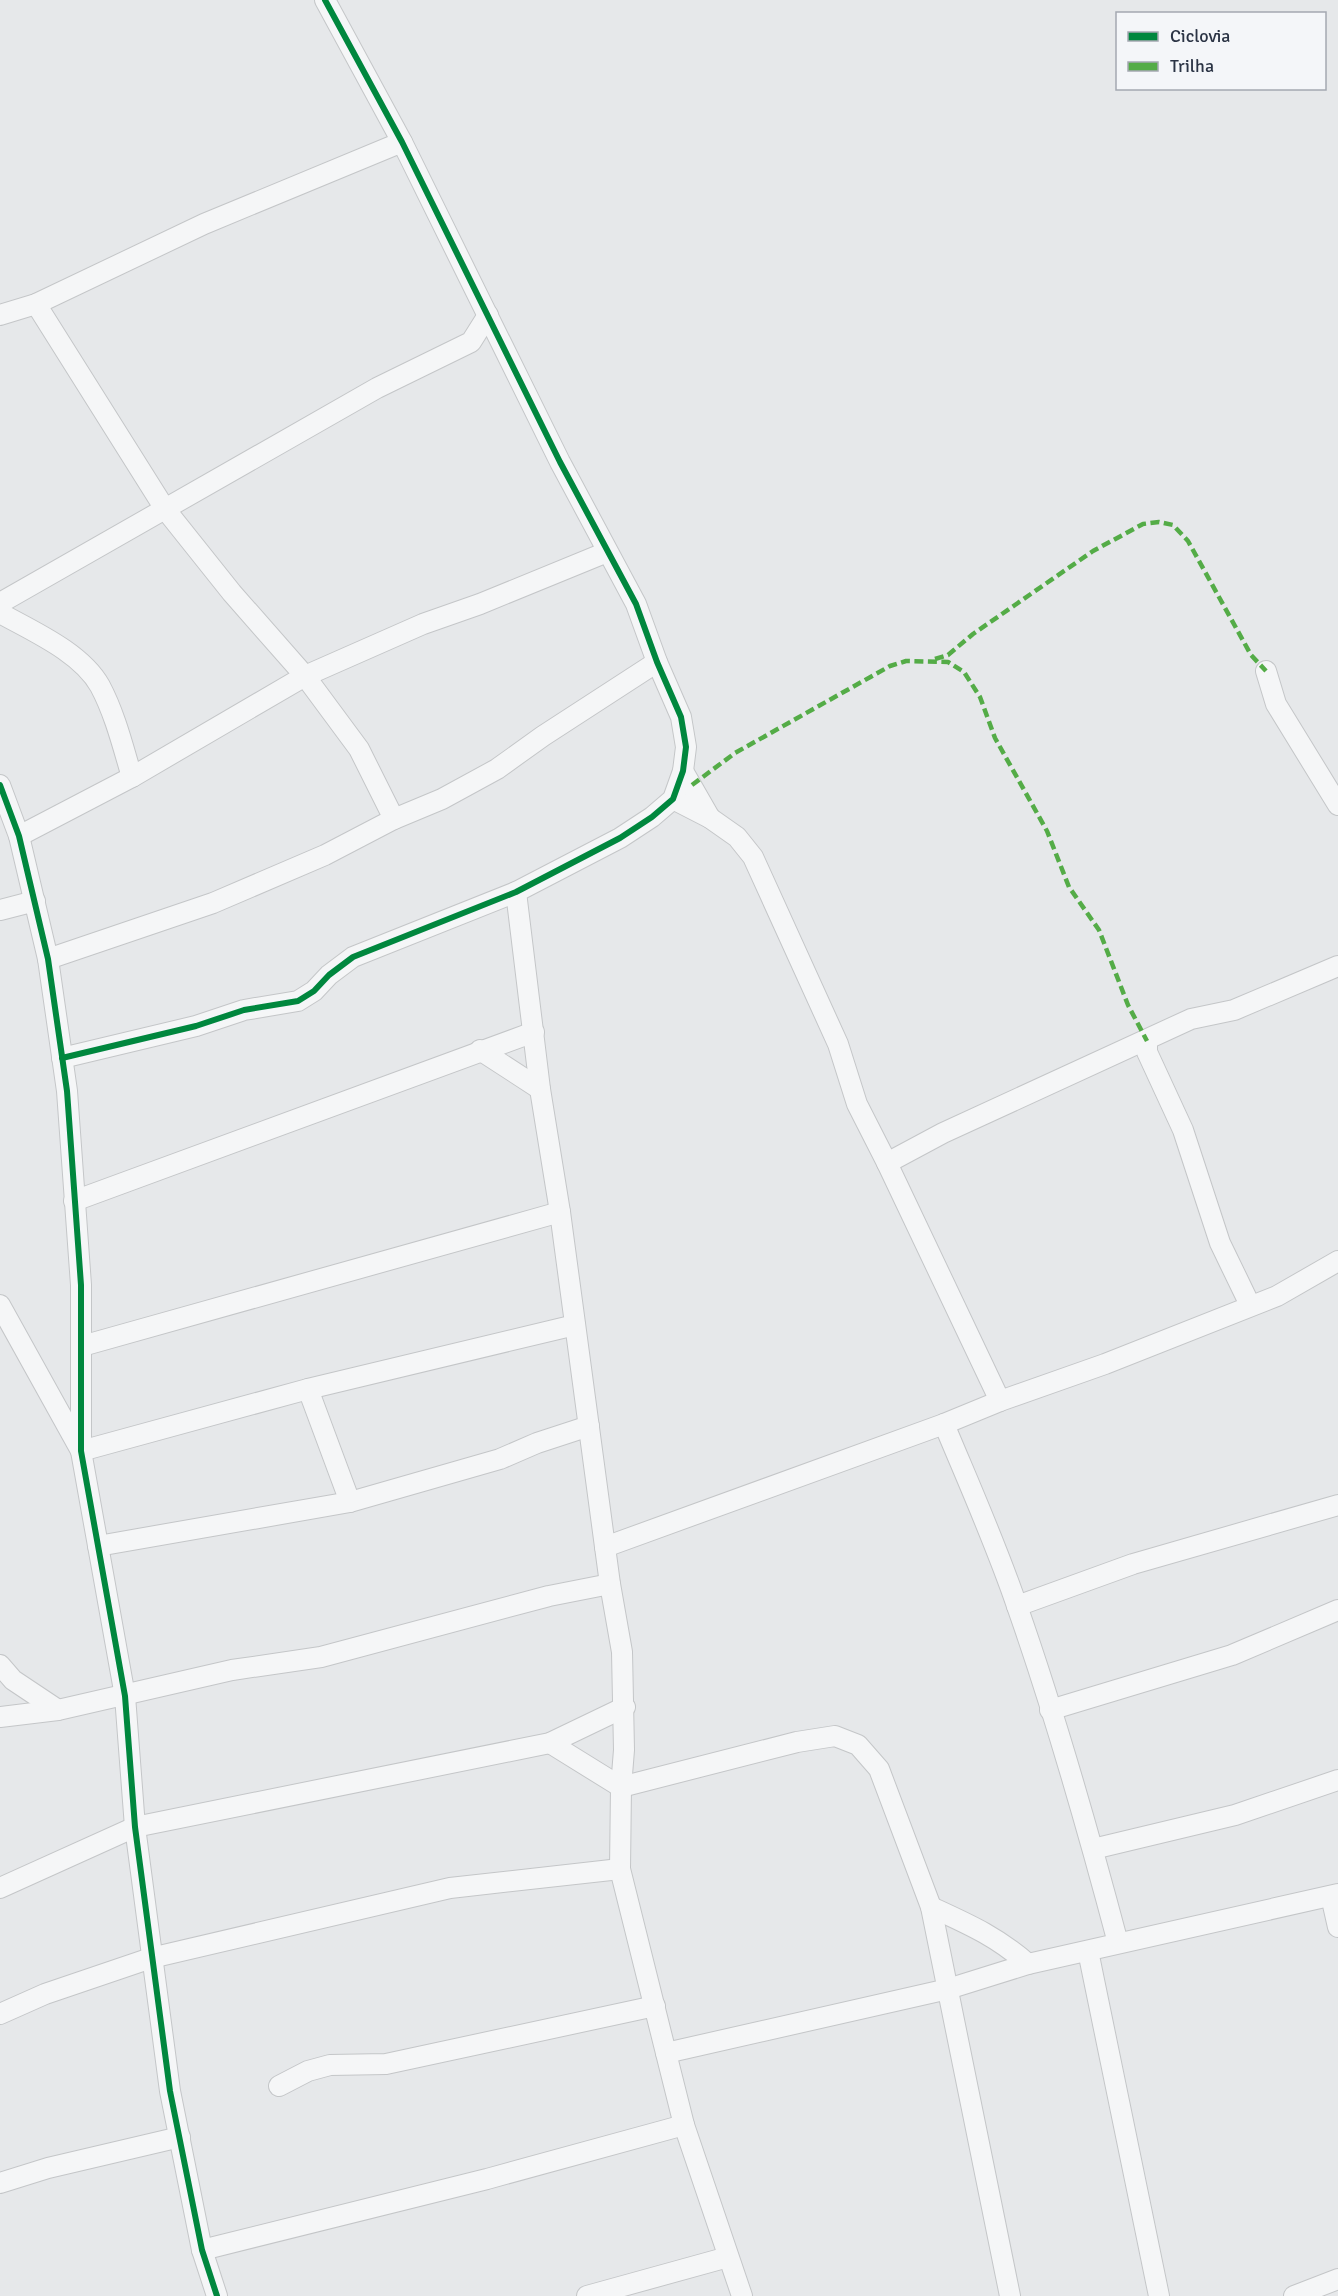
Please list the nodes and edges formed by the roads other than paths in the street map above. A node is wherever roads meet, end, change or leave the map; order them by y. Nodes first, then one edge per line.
1 (325, 0) edge
2 (402, 142) junction
3 (36, 304) junction
4 (0, 315) edge
5 (488, 315) junction
6 (471, 342) junction
7 (506, 353) junction
8 (165, 509) junction
9 (607, 552) junction
10 (0, 603) edge
11 (0, 613) edge
12 (657, 662) junction
13 (1266, 671) dead end
14 (305, 676) junction
15 (683, 771) junction
16 (132, 777) junction
17 (0, 785) edge
18 (673, 798) junction
19 (1338, 806) edge
20 (710, 818) junction
21 (394, 819) junction
22 (19, 836) junction
23 (516, 892) junction
24 (35, 901) junction
25 (0, 910) edge
26 (48, 959) junction
27 (1338, 966) edge
28 (534, 1032) junction
29 (1147, 1041) junction
30 (480, 1050) junction
31 (62, 1058) junction
32 (540, 1089) junction
33 (887, 1162) junction
34 (74, 1201) junction
35 (560, 1212) junction
36 (1338, 1261) edge
37 (0, 1305) edge
38 (1250, 1305) junction
39 (574, 1325) junction
40 (82, 1346) junction
41 (308, 1389) junction
42 (1000, 1401) junction
43 (944, 1424) junction
44 (589, 1426) junction
45 (81, 1451) junction
46 (350, 1502) junction
47 (1338, 1505) edge
48 (98, 1546) junction
49 (605, 1547) junction
50 (610, 1584) junction
51 (1017, 1606) junction
52 (1338, 1610) edge
53 (0, 1665) edge
54 (125, 1696) junction
55 (624, 1707) junction
56 (58, 1710) junction
57 (1050, 1710) junction
58 (0, 1717) edge
59 (550, 1743) junction
60 (1338, 1780) edge
61 (621, 1787) junction
62 (135, 1827) junction
63 (1093, 1849) junction
64 (620, 1869) junction
65 (0, 1888) edge
66 (1334, 1895) edge
67 (930, 1907) junction
68 (1338, 1927) edge
69 (1119, 1943) junction
70 (1088, 1951) junction
71 (151, 1958) junction
72 (1028, 1964) junction
73 (948, 1989) junction
74 (655, 2006) junction
75 (0, 2014) edge
76 (666, 2054) junction
77 (279, 2086) dead end
78 (684, 2125) junction
79 (180, 2137) junction
80 (0, 2182) edge
81 (202, 2250) junction
82 (728, 2257) junction
83 (1338, 2279) edge
84 (216, 2296) edge
85 (587, 2296) edge
86 (742, 2296) edge
87 (1010, 2296) edge
88 (1159, 2296) edge
89 (1294, 2296) edge

1 - 2 street
2 - 3 street
2 - 5 street
3 - 4 street
3 - 8 street
5 - 6 street
5 - 7 street
6 - 7 street
6 - 8 street
7 - 9 street
8 - 10 street
8 - 14 street
9 - 12 street
9 - 14 street
11 - 16 street
12 - 15 street
12 - 21 street
13 - 19 street
14 - 16 street
14 - 21 street
15 - 18 street
15 - 20 street
16 - 22 street
17 - 22 street
18 - 20 street
18 - 23 street
20 - 33 street
21 - 26 street
22 - 24 street
23 - 28 street
23 - 31 street
24 - 25 street
24 - 26 street
26 - 31 street
27 - 29 street
28 - 30 street
28 - 32 street
29 - 33 street
29 - 38 street
30 - 32 street
30 - 34 street
31 - 34 street
32 - 35 street
33 - 42 street
34 - 40 street
35 - 39 street
35 - 40 street
36 - 38 street
37 - 45 street
38 - 42 street
39 - 41 street
39 - 44 street
40 - 45 street
41 - 45 street
41 - 46 street
42 - 43 street
43 - 49 street
43 - 51 street
44 - 46 street
44 - 49 street
45 - 48 street
46 - 48 street
47 - 51 street
48 - 54 street
49 - 50 street
50 - 54 street
50 - 55 street
51 - 57 street
52 - 57 street
53 - 56 street
54 - 56 street
54 - 62 street
55 - 59 street
55 - 61 street
56 - 58 street
57 - 63 street
59 - 61 street
59 - 62 street
60 - 63 street
61 - 64 street
61 - 67 street
62 - 65 street
62 - 71 street
63 - 69 street
64 - 71 street
64 - 74 street
66 - 68 street
66 - 69 street
67 - 72 street
67 - 73 street
69 - 70 street
70 - 72 street
70 - 88 street
71 - 75 street
71 - 79 street
72 - 73 street
73 - 76 street
73 - 87 street
74 - 76 street
74 - 77 street
76 - 78 street
78 - 81 street
78 - 82 street
79 - 80 street
79 - 81 street
81 - 84 street
82 - 85 street
82 - 86 street
83 - 89 street

